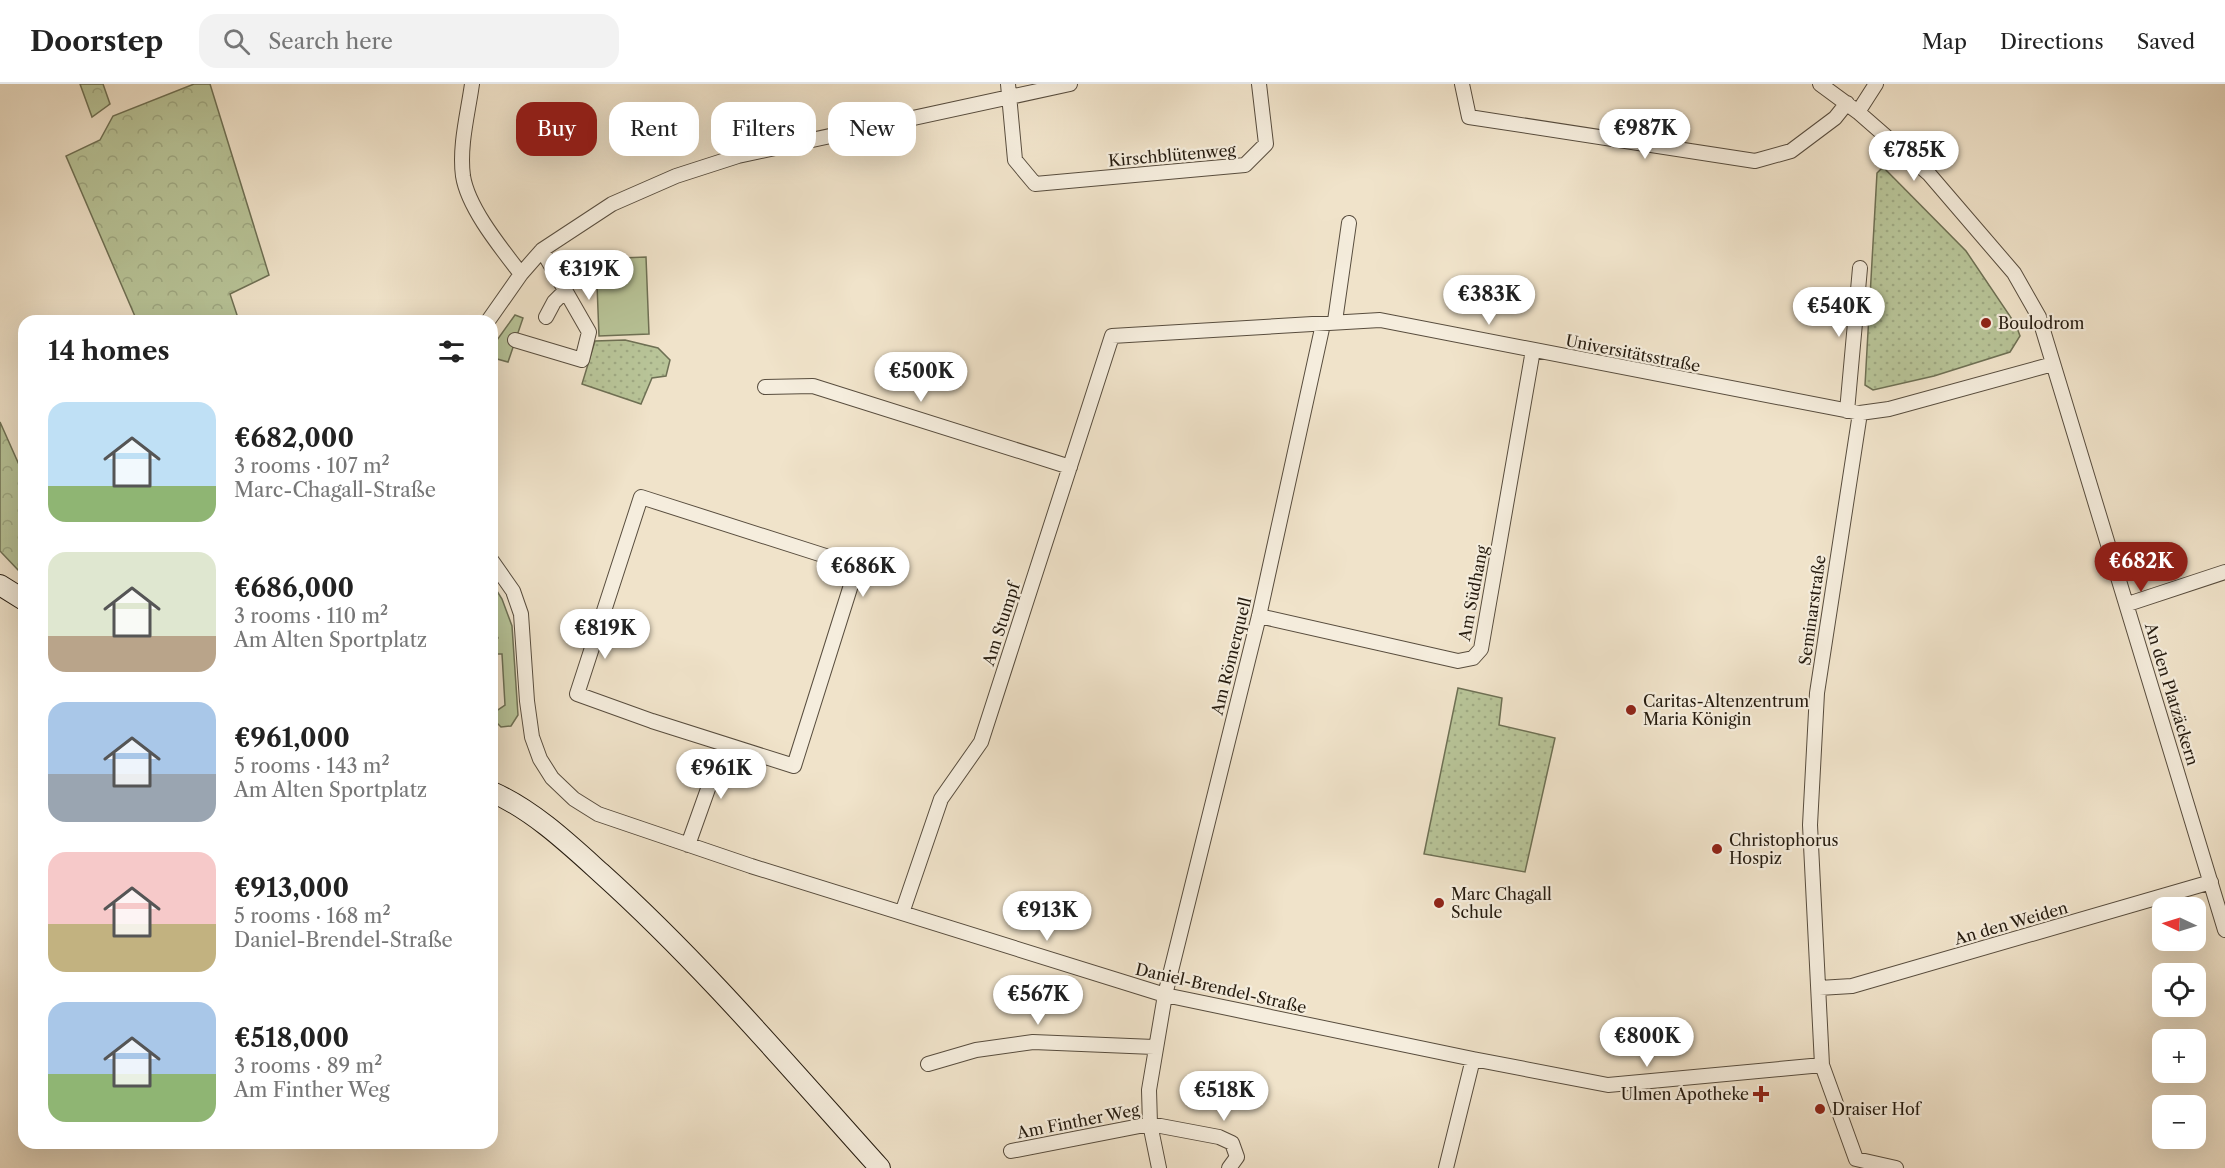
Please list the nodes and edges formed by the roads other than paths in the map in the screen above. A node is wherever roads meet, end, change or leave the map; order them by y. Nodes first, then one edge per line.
1 (472, 84) edge
2 (1070, 84) edge
3 (1259, 84) edge
4 (1462, 84) edge
5 (1820, 84) edge
6 (1876, 84) edge
7 (1009, 90) edge
8 (1852, 108) junction
9 (1349, 223) dead end
10 (542, 250) junction
11 (1860, 268) dead end
12 (521, 274) junction
13 (565, 291) junction
14 (492, 315) edge
15 (546, 317) dead end
16 (1329, 323) junction
17 (1112, 336) joint
18 (515, 340) dead end
19 (1533, 350) junction
20 (2053, 364) junction
21 (765, 387) dead end
22 (1854, 412) junction
23 (1070, 467) junction
24 (498, 570) edge
25 (2225, 572) edge
26 (0, 585) edge
27 (18, 596) edge
28 (2128, 604) junction
29 (1259, 616) junction
30 (724, 744) junction
31 (498, 796) edge
32 (688, 845) junction
33 (2211, 882) junction
34 (902, 913) junction
35 (2225, 930) edge
36 (1819, 988) junction
37 (1165, 995) junction
38 (1155, 1047) junction
39 (1473, 1059) junction
40 (928, 1064) dead end
41 (1822, 1065) junction
42 (1150, 1124) junction
43 (1011, 1151) dead end
44 (1857, 1164) edge
45 (880, 1168) edge
46 (1158, 1168) edge
47 (1229, 1168) edge
48 (1446, 1168) edge
49 (1896, 1168) edge

1 - 12 street
2 - 7 street
3 - 7 street, Kirschblütenweg
4 - 8 street
5 - 8 street, An den Platzäckern
6 - 8 street
7 - 10 street
8 - 20 street, An den Platzäckern
9 - 16 street, Am Römerquell
10 - 12 street
10 - 13 street
11 - 22 street, Seminarstraße
12 - 14 street
13 - 15 street
13 - 18 street
16 - 17 street, Universitätsstraße
16 - 19 street, Universitätsstraße
16 - 29 street, Am Römerquell
17 - 23 street, Am Stumpf
19 - 22 street, Universitätsstraße
19 - 29 street, Am Südhang
20 - 22 street
20 - 28 street, An den Platzäckern
21 - 23 street
22 - 36 street, Seminarstraße
23 - 34 street, Am Stumpf
24 - 32 street, Daniel-Brendel-Straße
25 - 28 street
26 - 27 main road
28 - 33 street, An den Platzäckern
29 - 37 street, Am Römerquell
30 - 30 street
30 - 32 street
31 - 45 main road
32 - 34 street, Daniel-Brendel-Straße
33 - 35 street, An den Platzäckern
33 - 36 street, An den Weiden
34 - 37 street, Daniel-Brendel-Straße
36 - 41 street, Seminarstraße
37 - 38 street, Am Finther Weg
37 - 39 street, Daniel-Brendel-Straße
38 - 40 street
38 - 42 street, Am Finther Weg
39 - 41 street, Daniel-Brendel-Straße
39 - 48 street
41 - 44 street, Seminarstraße
42 - 43 street, Am Finther Weg
42 - 46 street, Am Finther Weg
42 - 47 street, Am Finther Weg
44 - 49 street

